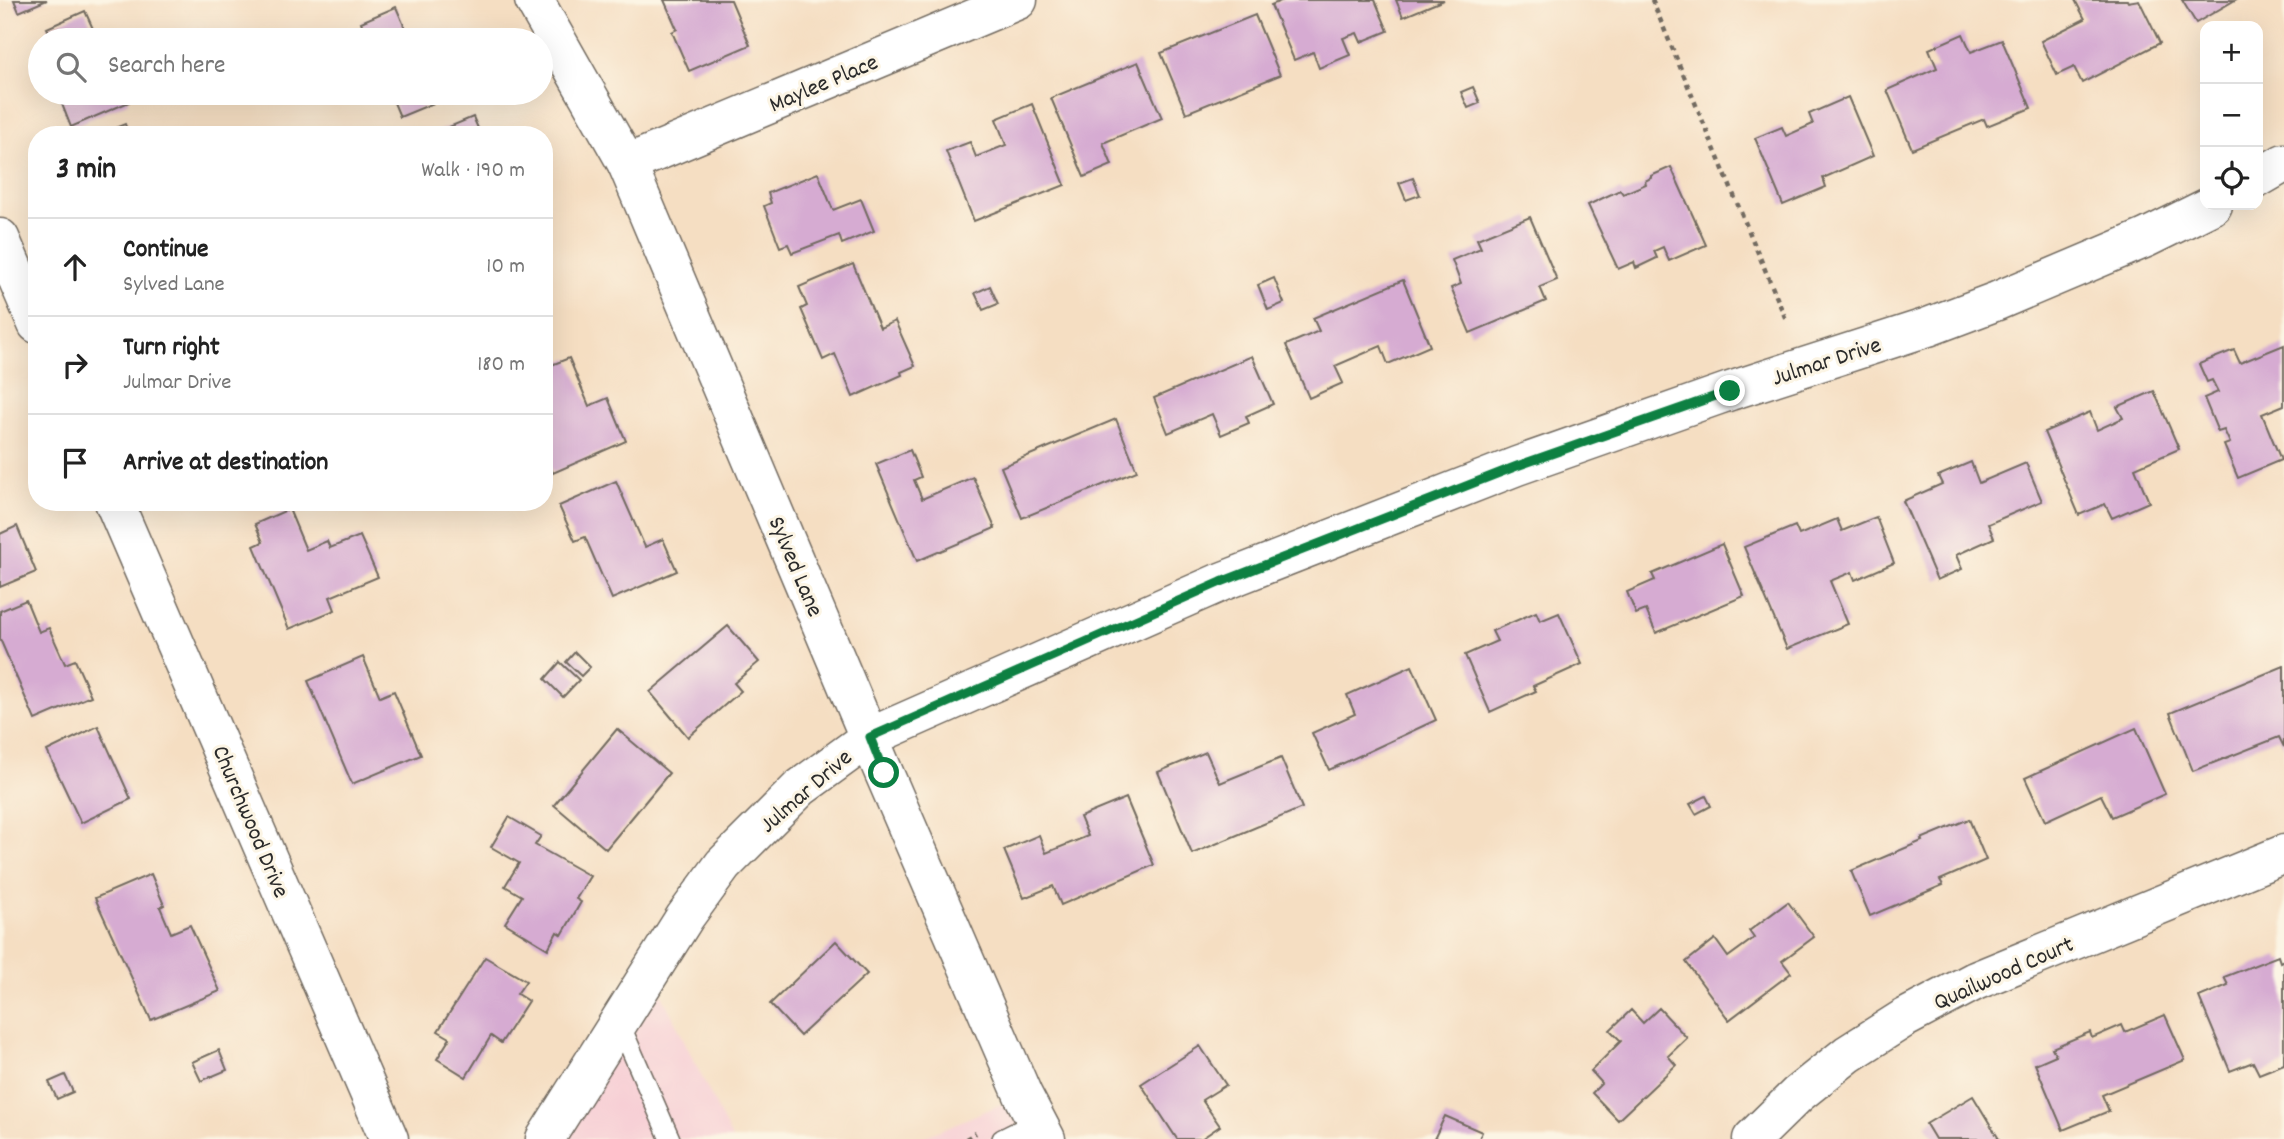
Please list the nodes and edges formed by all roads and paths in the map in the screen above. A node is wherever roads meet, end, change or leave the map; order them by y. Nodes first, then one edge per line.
1 (534, 0) edge
2 (1018, 0) edge
3 (1652, 0) edge
4 (550, 28) edge
5 (553, 34) edge
6 (2284, 163) edge
7 (627, 164) junction
8 (2263, 175) edge
9 (2203, 210) edge
10 (0, 239) edge
11 (28, 303) edge
12 (1787, 322) dead end
13 (118, 511) edge
14 (870, 737) junction
15 (2284, 854) edge
16 (620, 1023) junction
17 (1041, 1130) edge
18 (389, 1139) edge
19 (545, 1139) edge
20 (670, 1139) edge
21 (1002, 1139) edge
22 (1752, 1139) edge

1 - 4 street, Sylved Lane
2 - 7 street, Maylee Place
3 - 12 path
5 - 7 street, Sylved Lane
6 - 8 street
7 - 14 street, Sylved Lane
9 - 14 street, Julmar Drive
10 - 11 street
13 - 18 street, Churchwood Drive
14 - 16 street, Julmar Drive
14 - 17 street, Sylved Lane
15 - 22 street, Quailwood Court
16 - 19 street, Julmar Drive
16 - 20 lane
17 - 21 lane

